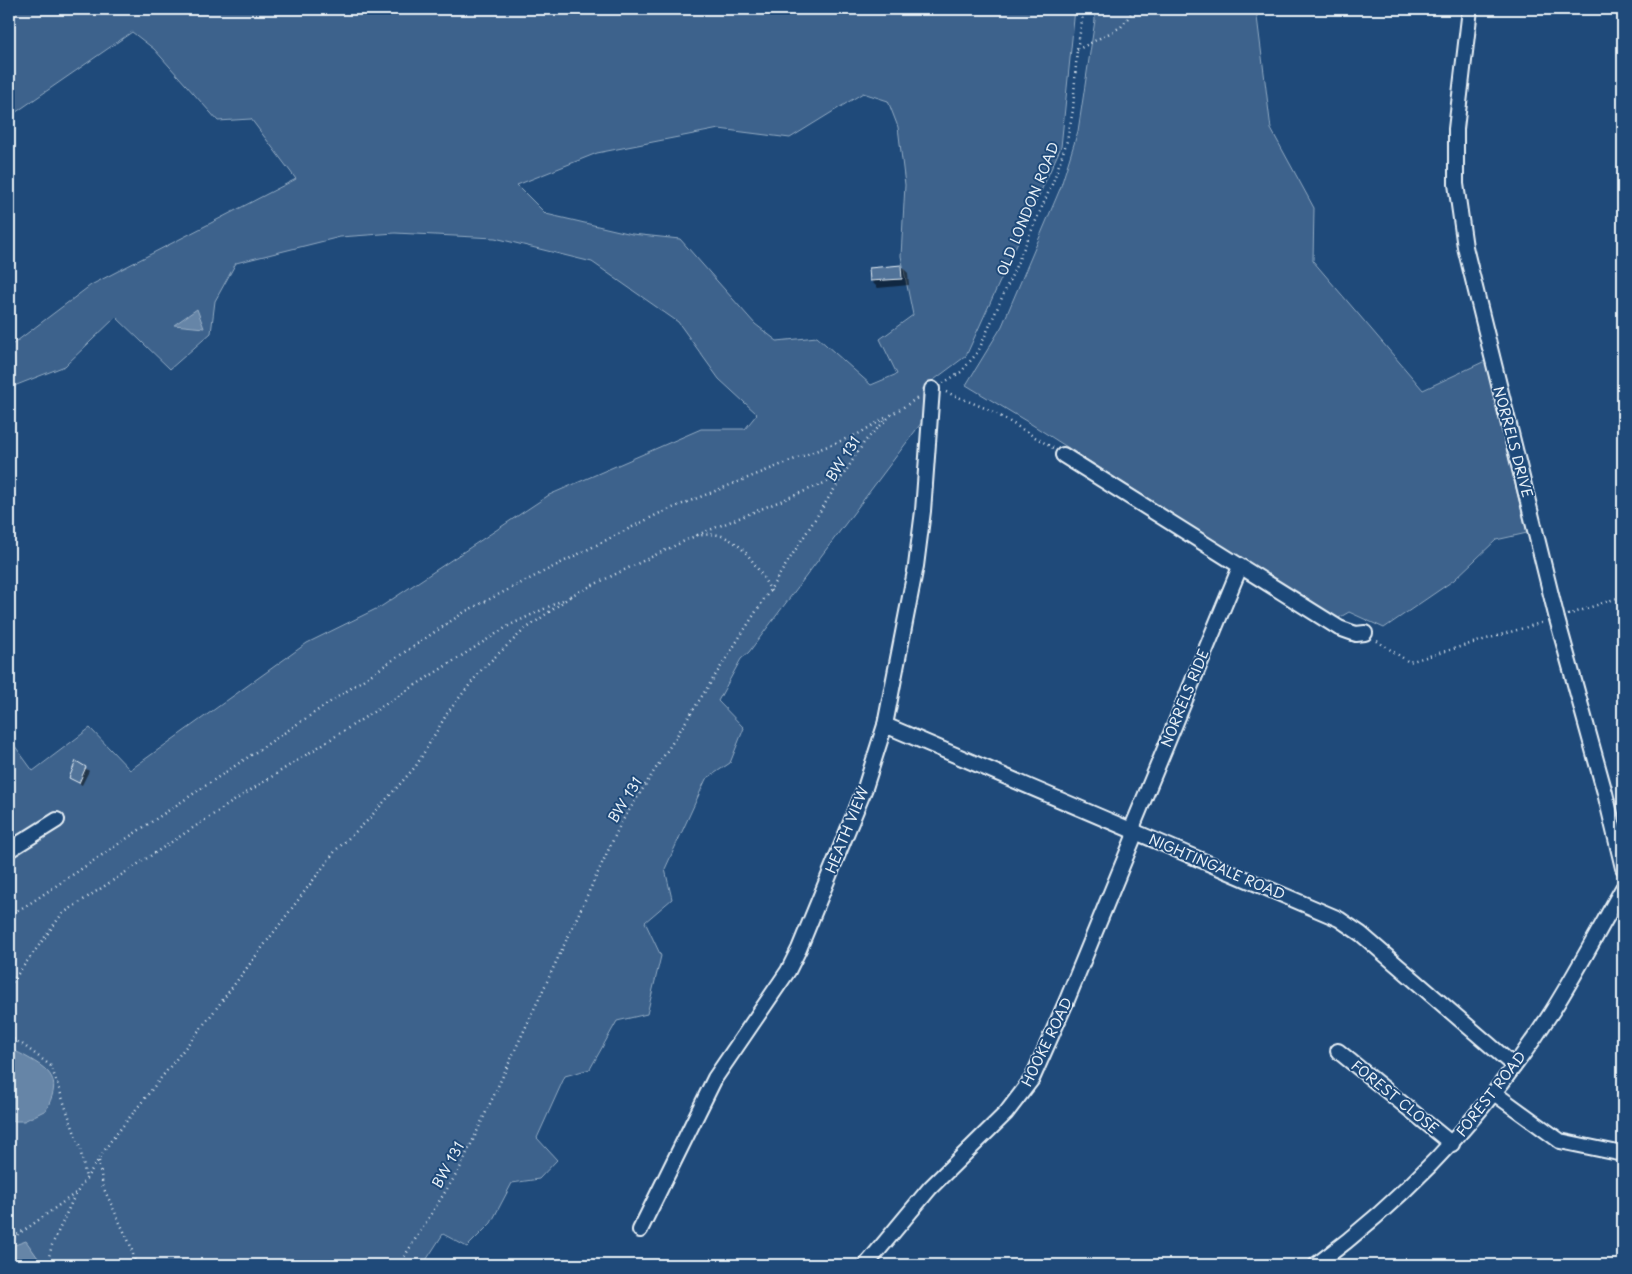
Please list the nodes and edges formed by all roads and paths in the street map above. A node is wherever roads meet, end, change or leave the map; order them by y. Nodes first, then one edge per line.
1 (1084, 9) edge
2 (1131, 9) edge
3 (1470, 9) edge
4 (1077, 50) junction
5 (932, 388) junction
6 (891, 415) junction
7 (1063, 455) joint
8 (846, 474) junction
9 (695, 536) junction
10 (1240, 567) junction
11 (771, 591) junction
12 (571, 596) junction
13 (1623, 596) edge
14 (1556, 618) junction
15 (1365, 633) joint
16 (885, 725) junction
17 (57, 820) dead end
18 (1134, 831) junction
19 (9, 850) edge
20 (1623, 868) edge
21 (1623, 888) edge
22 (9, 915) edge
23 (9, 986) edge
24 (9, 1037) edge
25 (1338, 1051) dead end
26 (1514, 1066) junction
27 (1494, 1093) junction
28 (1452, 1144) junction
29 (1623, 1154) edge
30 (99, 1160) junction
31 (86, 1179) junction
32 (79, 1190) junction
33 (640, 1230) dead end
34 (9, 1240) edge
35 (47, 1265) edge
36 (136, 1265) edge
37 (399, 1265) edge
38 (866, 1265) edge
39 (1316, 1265) edge

1 - 4 path, OLD LONDON ROAD
2 - 4 path
3 - 14 street, NORRELS DRIVE
4 - 5 path, OLD LONDON ROAD
5 - 6 path, BW 131
5 - 7 path
5 - 16 street, HEATH VIEW
6 - 8 path, BW 131
6 - 22 path
7 - 10 street
8 - 9 path
8 - 11 path, BW 131
9 - 11 path
9 - 12 path
10 - 15 street
10 - 18 street, NORRELS RIDE
11 - 37 path, BW 131
12 - 23 path
12 - 30 path
13 - 14 path
14 - 15 path
14 - 20 street, NORRELS DRIVE
16 - 18 street, NIGHTINGALE ROAD
16 - 33 street, HEATH VIEW
17 - 19 street
18 - 26 street, NIGHTINGALE ROAD
18 - 38 street, HOOKE ROAD
21 - 26 street, FOREST ROAD
24 - 31 path
25 - 28 street, FOREST CLOSE
26 - 27 street, FOREST ROAD
27 - 28 street, FOREST ROAD
27 - 29 street
28 - 39 street, FOREST ROAD
30 - 31 path
30 - 36 path
31 - 32 path
32 - 34 path
32 - 35 path

